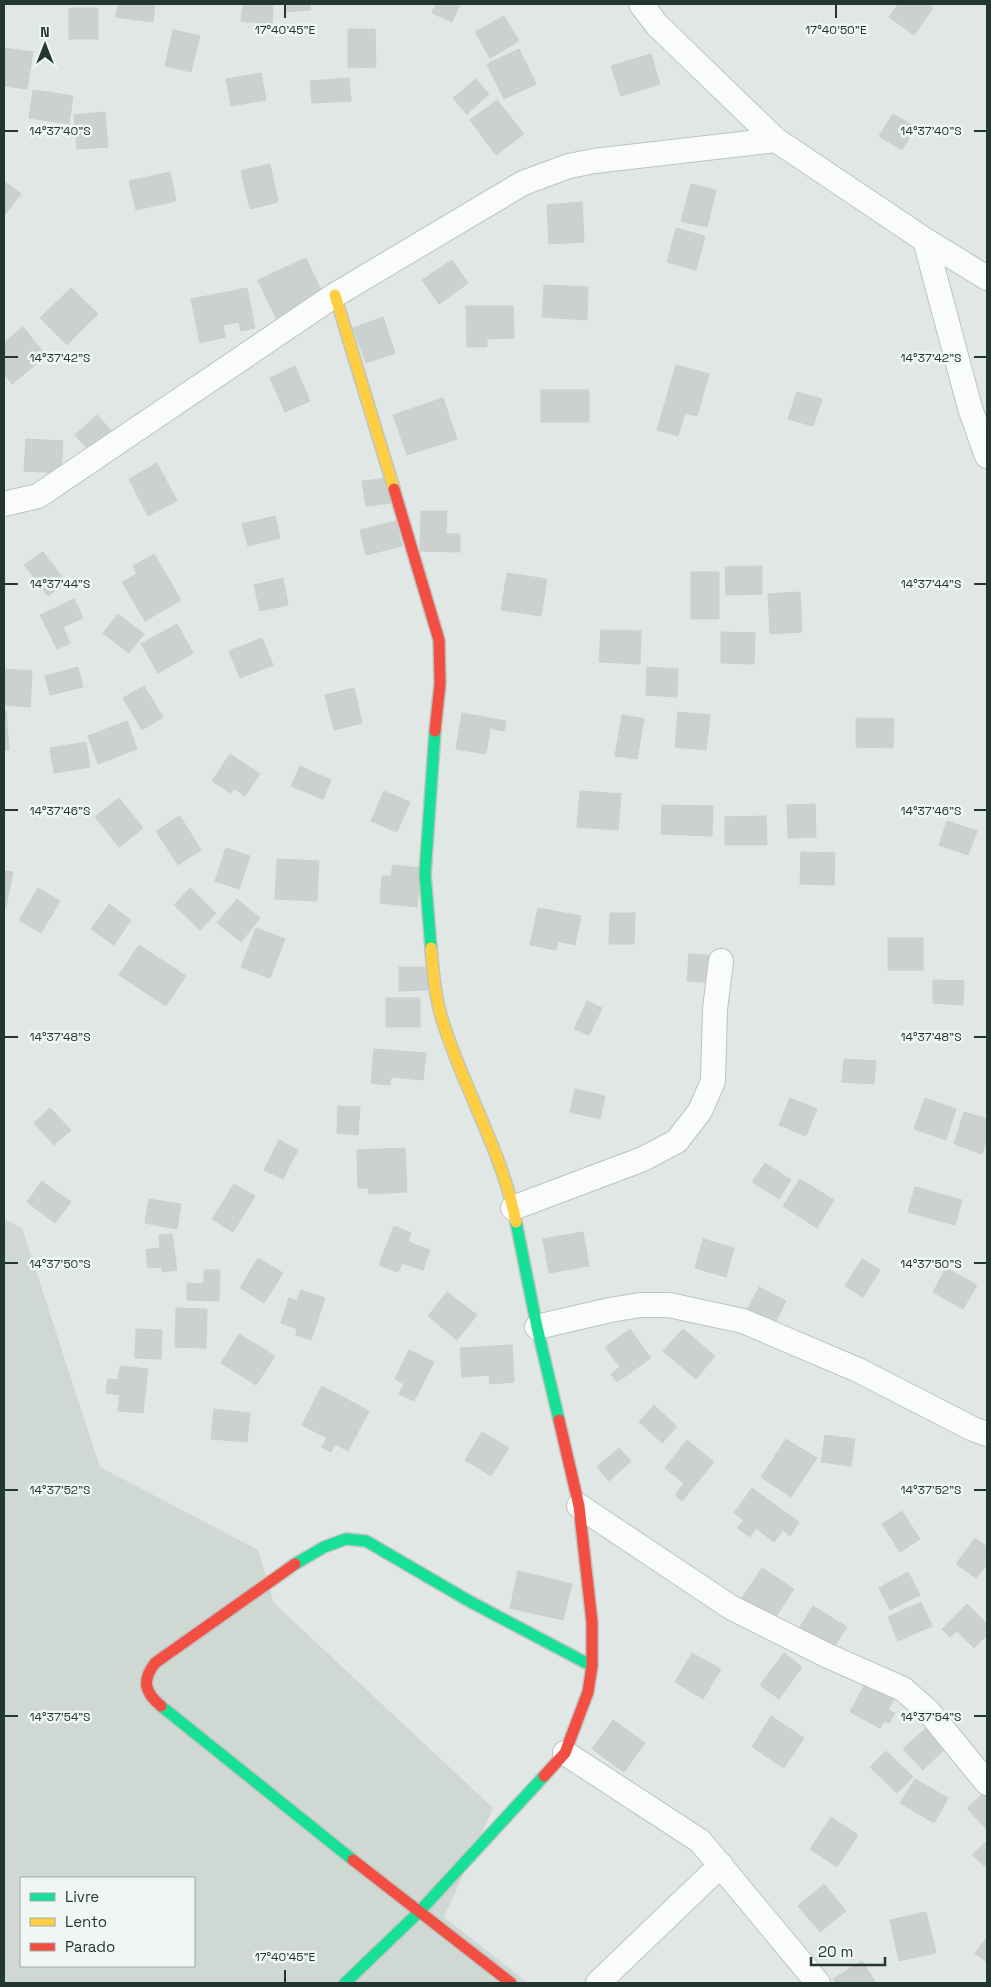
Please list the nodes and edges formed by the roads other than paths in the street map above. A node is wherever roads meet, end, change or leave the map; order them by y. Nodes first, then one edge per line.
1 (641, 4) edge
2 (776, 140) junction
3 (925, 240) junction
4 (987, 278) edge
5 (336, 295) junction
6 (987, 456) edge
7 (4, 504) edge
8 (721, 961) dead end
9 (513, 1208) junction
10 (537, 1327) junction
11 (987, 1434) edge
12 (579, 1506) junction
13 (592, 1666) junction
14 (565, 1753) junction
15 (987, 1783) edge
16 (721, 1865) junction
17 (419, 1912) junction
18 (345, 1983) edge
19 (511, 1983) edge
20 (598, 1983) edge
21 (818, 1983) edge

1 - 2 street
2 - 3 street
2 - 5 street
3 - 4 street
3 - 6 street
5 - 7 street
5 - 9 street
8 - 9 street
9 - 10 street
10 - 11 street
10 - 12 street
12 - 13 street
12 - 15 street
13 - 14 street
13 - 17 street
14 - 16 street
14 - 17 street
16 - 20 street
16 - 21 street
17 - 18 street
17 - 19 street

